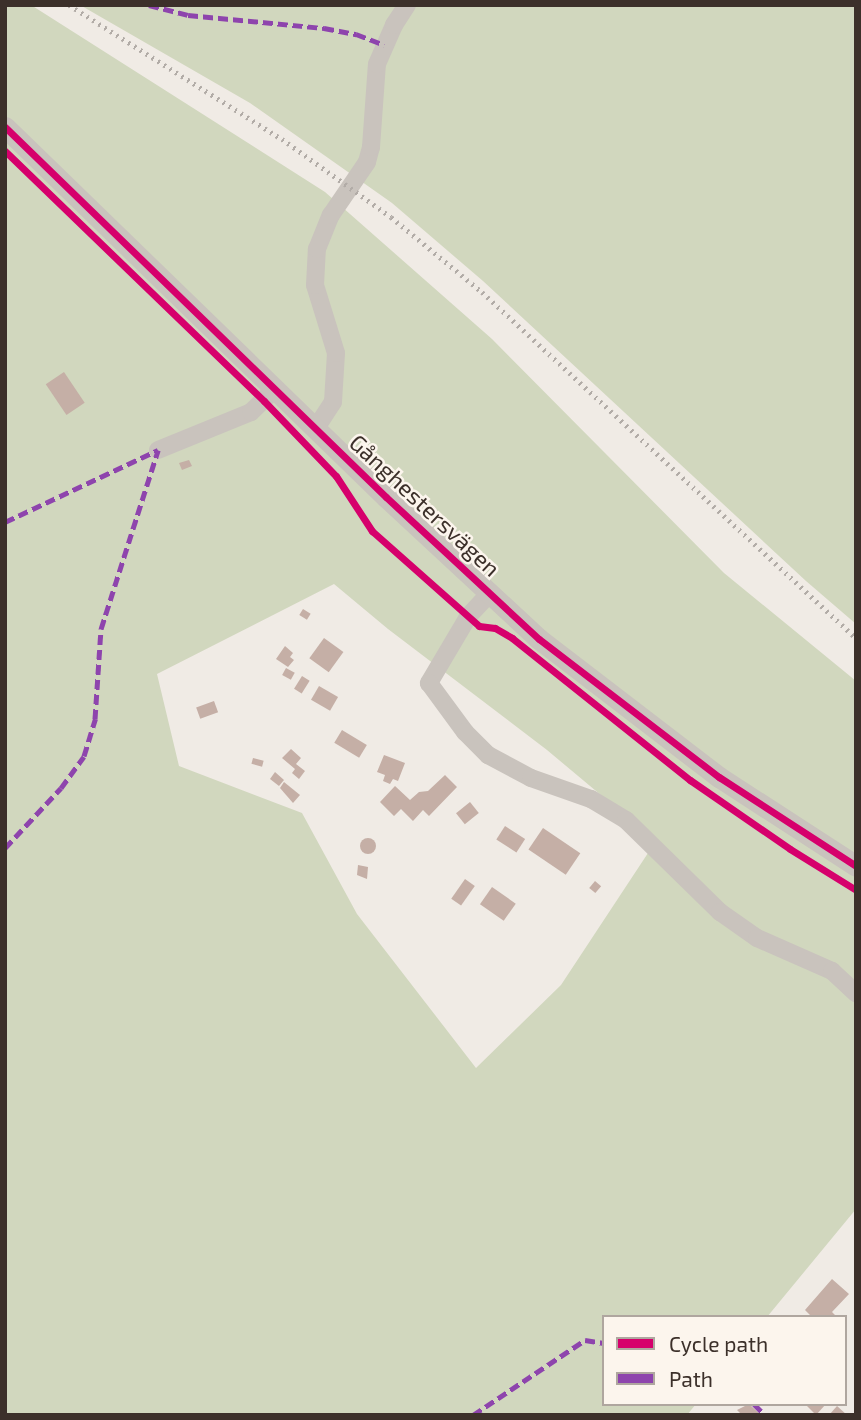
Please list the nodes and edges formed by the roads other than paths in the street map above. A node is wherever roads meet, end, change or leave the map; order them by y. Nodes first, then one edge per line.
1 (407, 5) edge
2 (5, 127) edge
3 (275, 389) junction
4 (316, 428) junction
5 (158, 450) dead end
6 (489, 593) junction
7 (856, 866) edge
8 (856, 993) edge

1 - 4 street
2 - 3 street, Gånghestersvägen
3 - 4 street, Gånghestersvägen
3 - 5 street
4 - 6 street, Gånghestersvägen
6 - 7 street, Gånghestersvägen
6 - 8 street

